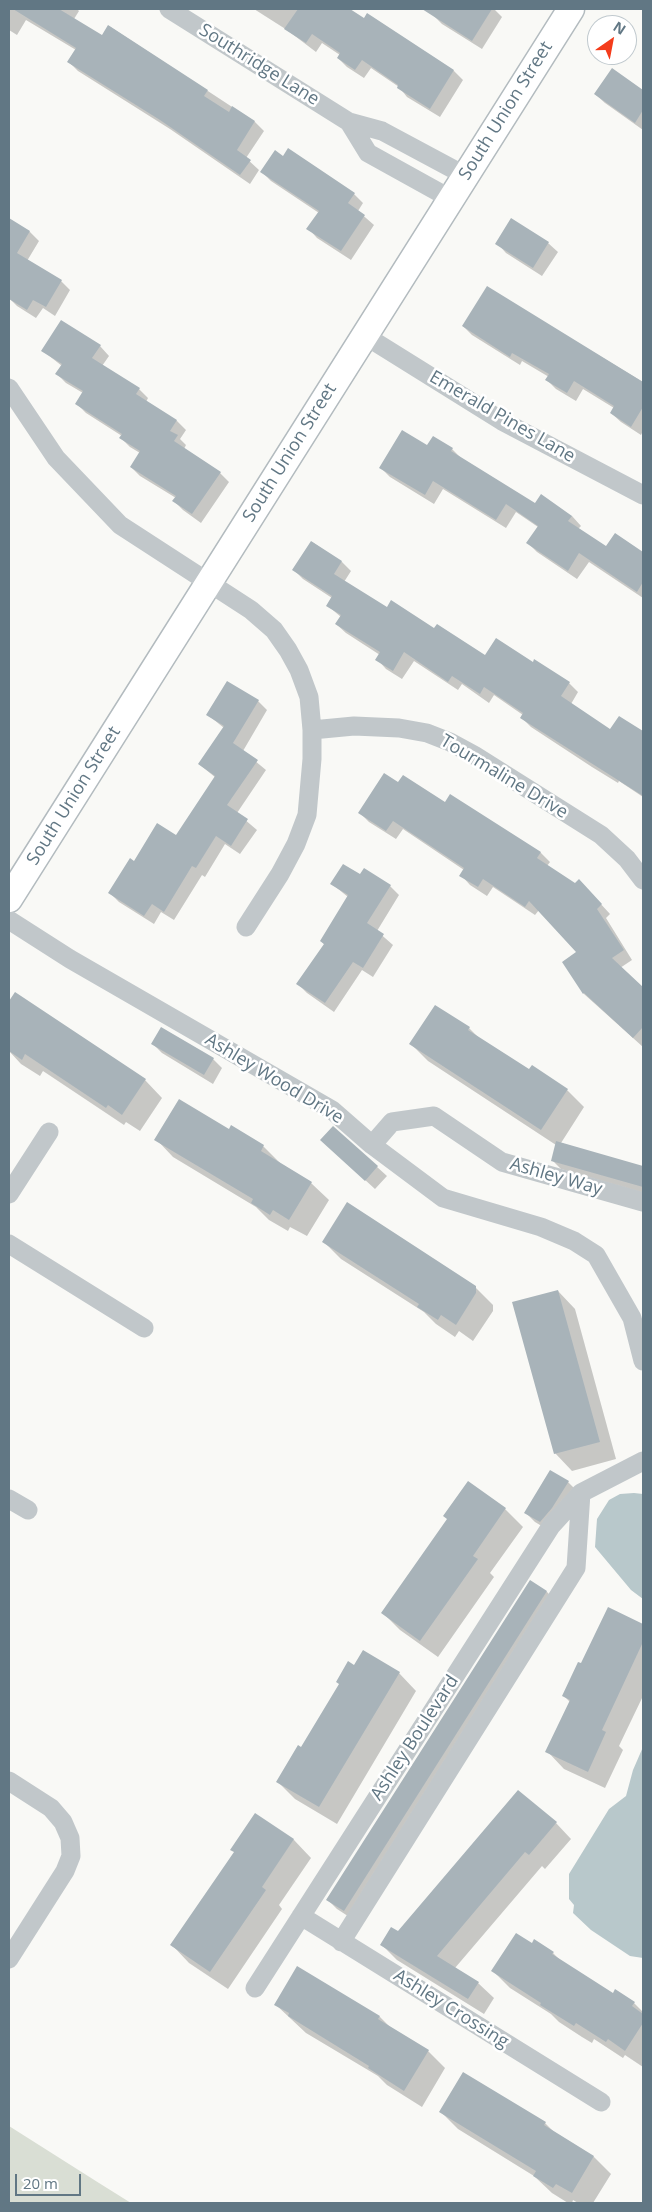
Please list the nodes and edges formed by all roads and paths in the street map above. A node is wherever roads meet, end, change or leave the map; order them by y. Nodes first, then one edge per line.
1 (169, 9) edge
2 (571, 9) edge
3 (349, 122) junction
4 (466, 176) junction
5 (451, 199) junction
6 (364, 335) junction
7 (9, 388) edge
8 (643, 495) edge
9 (208, 582) junction
10 (312, 730) junction
11 (643, 880) edge
12 (9, 899) edge
13 (9, 920) edge
14 (246, 927) dead end
15 (49, 1132) dead end
16 (372, 1144) junction
17 (9, 1194) edge
18 (643, 1202) edge
19 (9, 1244) edge
20 (144, 1328) dead end
21 (642, 1349) edge
22 (643, 1460) edge
23 (581, 1493) junction
24 (9, 1499) edge
25 (28, 1510) dead end
26 (9, 1780) edge
27 (301, 1916) junction
28 (341, 1942) junction
29 (9, 1959) edge
30 (255, 1988) dead end
31 (601, 2102) dead end

1 - 3 street, Southridge Lane
2 - 4 street, South Union Street
3 - 4 street, Southridge Lane
3 - 5 street, Southridge Lane
4 - 5 street, South Union Street
5 - 6 street, South Union Street
6 - 8 street, Emerald Pines Lane
6 - 9 street, South Union Street
7 - 9 street
9 - 10 street
9 - 12 street, South Union Street
10 - 11 street, Tourmaline Drive
10 - 14 street
13 - 16 street, Ashley Wood Drive
15 - 17 street
16 - 18 street, Ashley Way
16 - 21 street, Ashley Wood Drive
19 - 20 street
22 - 23 street, Ashley Boulevard
23 - 27 street, Ashley Boulevard
23 - 28 street
24 - 25 street
26 - 29 street
27 - 28 street, Ashley Crossing
27 - 30 street, Ashley Boulevard
28 - 31 street, Ashley Crossing

